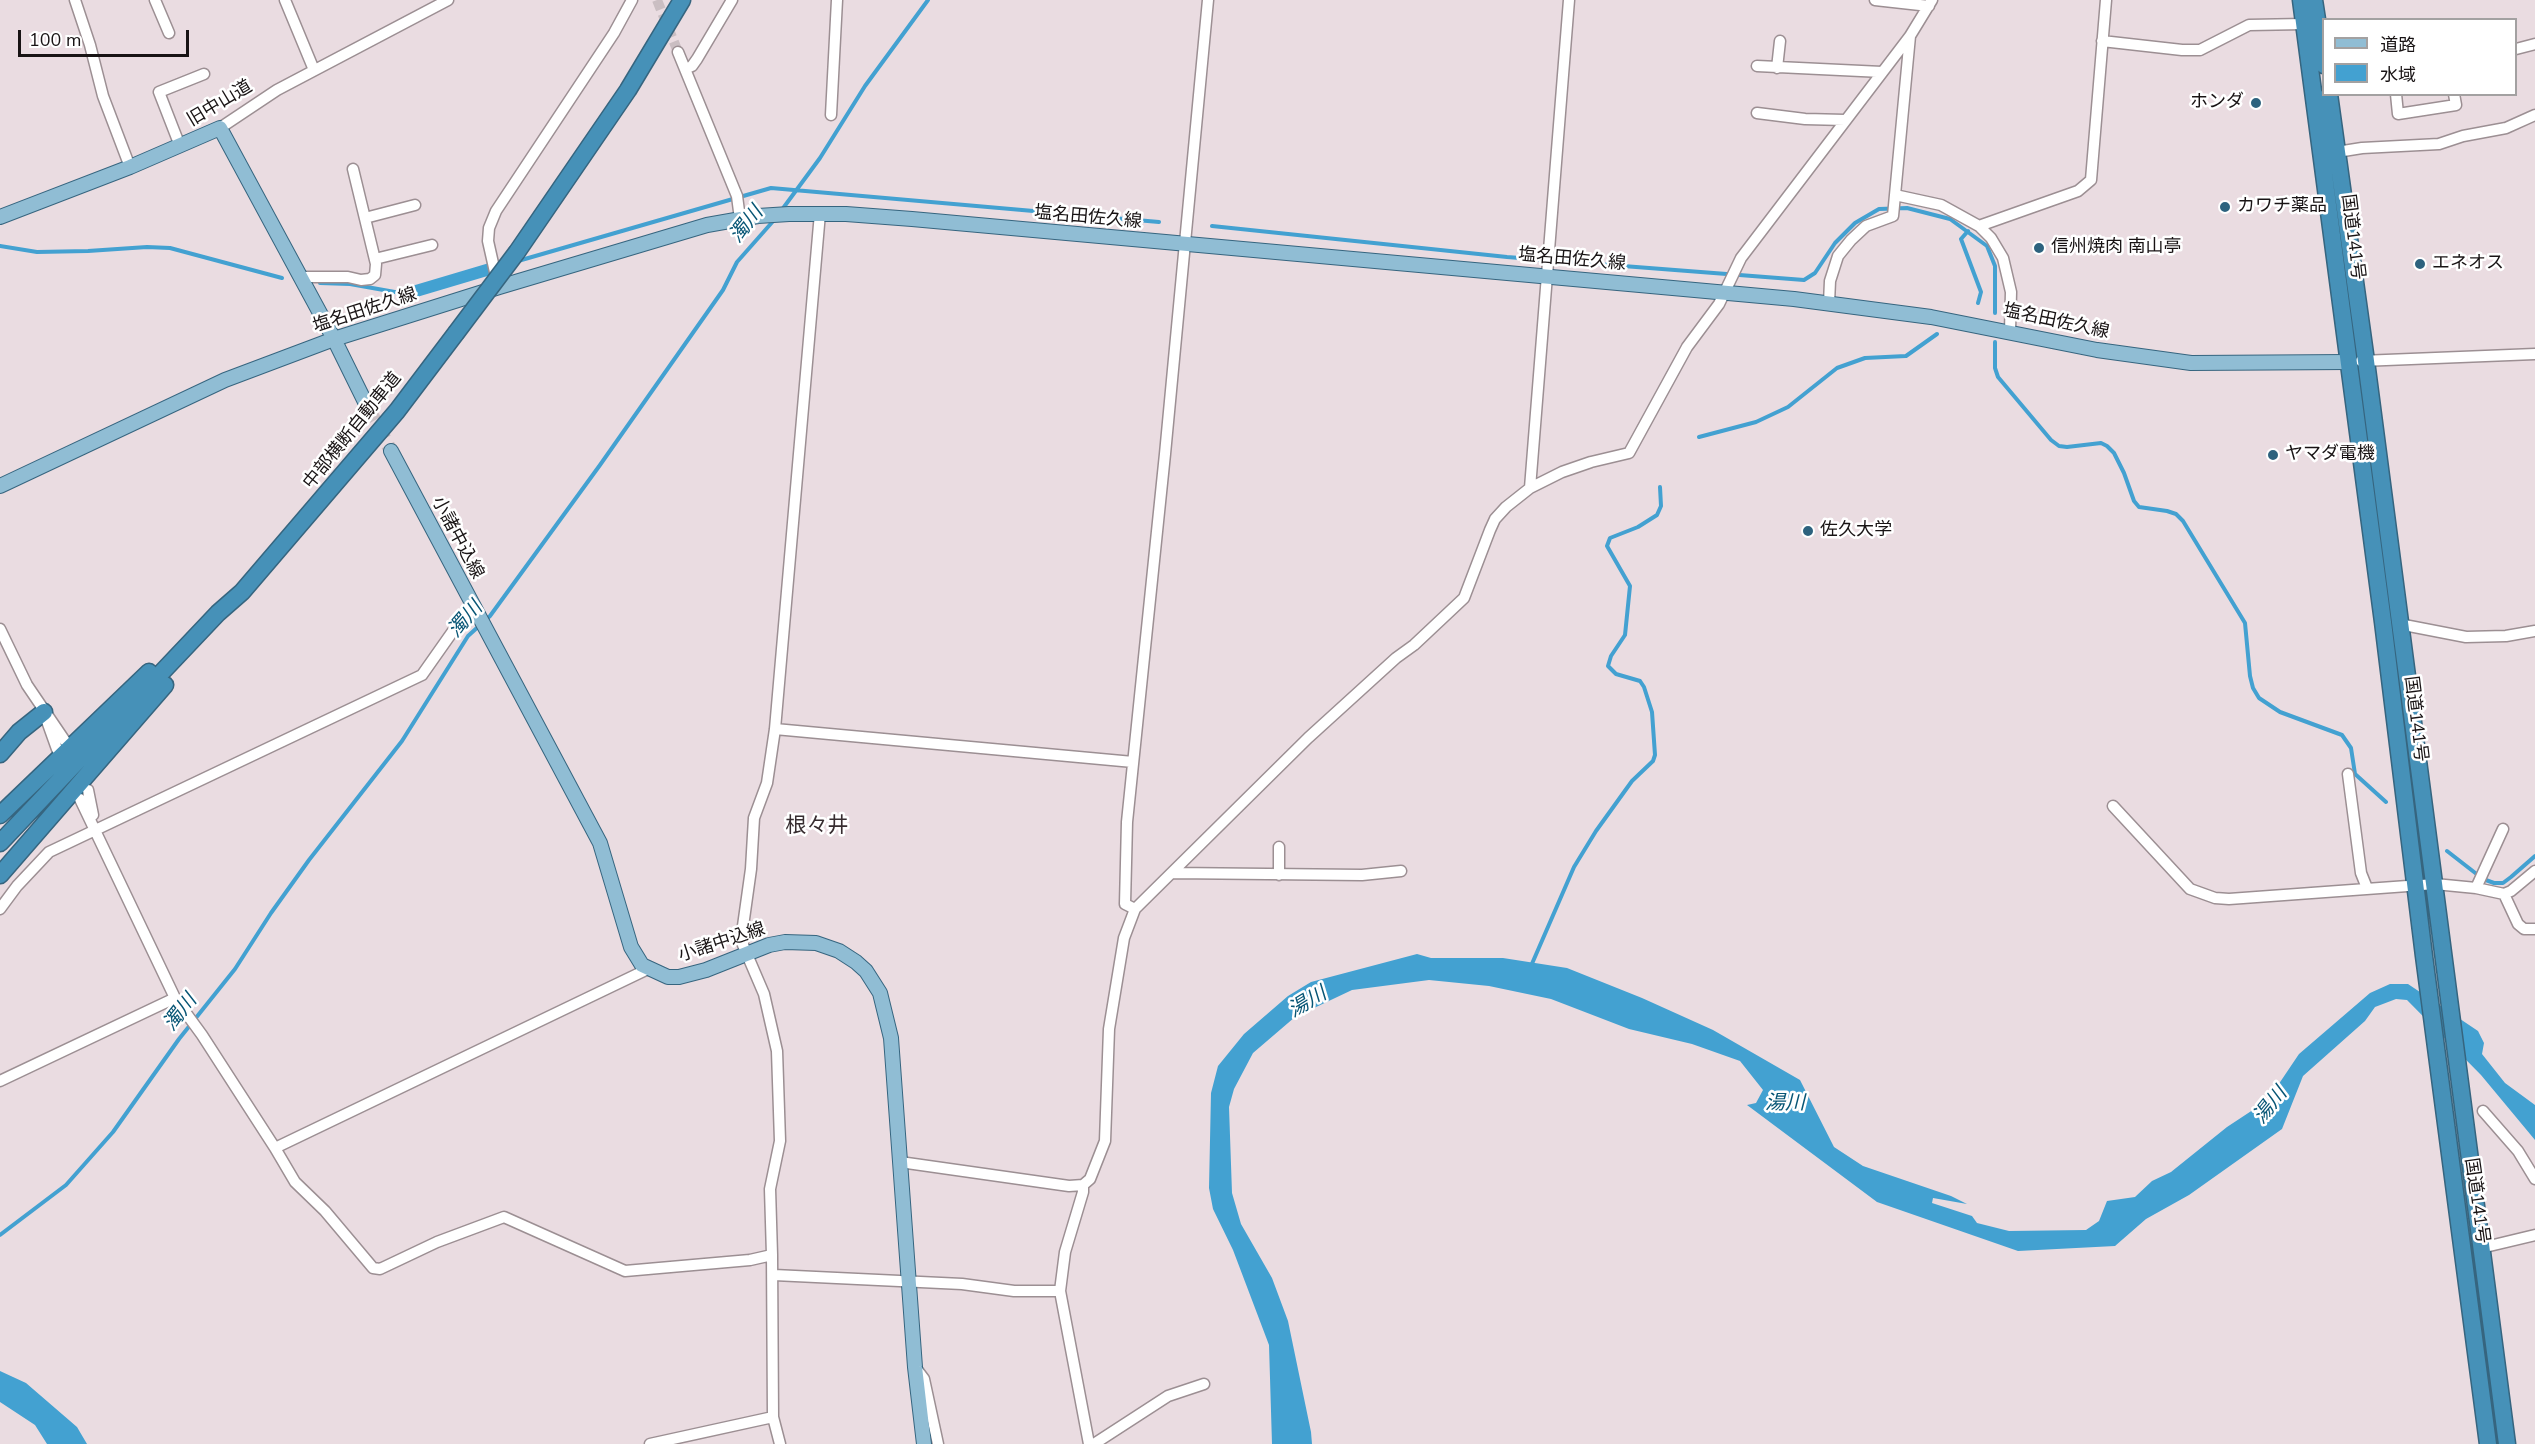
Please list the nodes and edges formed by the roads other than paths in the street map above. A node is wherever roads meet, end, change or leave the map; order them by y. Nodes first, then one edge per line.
1 (75, 0) edge
2 (155, 0) edge
3 (285, 0) edge
4 (448, 0) edge
5 (632, 0) edge
6 (682, 0) edge
7 (732, 0) edge
8 (837, 0) edge
9 (1208, 0) edge
10 (1569, 0) edge
11 (1875, 0) edge
12 (2106, 0) edge
13 (2301, 0) edge
14 (2314, 0) edge
15 (1930, 3) edge
16 (2304, 24) junction
17 (169, 33) dead end
18 (1910, 36) junction
19 (2321, 37) edge
20 (1780, 41) dead end
21 (2102, 41) junction
22 (2535, 44) edge
23 (2517, 49) edge
24 (678, 52) tunnel mouth
25 (1757, 66) dead end
26 (1777, 68) junction
27 (685, 69) junction
28 (314, 70) junction
29 (1882, 72) junction
30 (204, 74) dead end
31 (2329, 96) edge
32 (2396, 96) edge
33 (2454, 96) edge
34 (1771, 102) dead end
35 (1757, 113) dead end
36 (831, 115) dead end
37 (1770, 115) junction
38 (2535, 115) edge
39 (1845, 120) junction
40 (220, 128) junction
41 (180, 146) junction
42 (2337, 152) junction
43 (130, 167) junction
44 (352, 170) dead end
45 (1895, 198) junction
46 (415, 205) dead end
47 (820, 213) junction
48 (0, 217) edge
49 (364, 218) junction
50 (740, 219) junction
51 (1979, 226) junction
52 (432, 245) dead end
53 (1184, 245) junction
54 (375, 259) junction
55 (1546, 264) junction
56 (299, 277) junction
57 (1729, 282) junction
58 (499, 287) junction
59 (1829, 303) junction
60 (2010, 331) junction
61 (334, 339) junction
62 (2535, 354) edge
63 (2366, 361) junction
64 (2349, 362) junction
65 (368, 408) tunnel mouth
66 (391, 451) tunnel mouth
67 (0, 486) edge
68 (1530, 488) junction
69 (242, 592) junction
70 (474, 609) junction
71 (218, 613) junction
72 (2399, 624) junction
73 (0, 629) edge
74 (2535, 631) edge
75 (44, 712) junction
76 (775, 729) junction
77 (65, 741) dead end
78 (57, 749) dead end
79 (0, 754) edge
80 (1133, 762) junction
81 (2348, 774) dead end
82 (84, 795) dead end
83 (2114, 806) dead end
84 (0, 815) edge
85 (2503, 829) dead end
86 (96, 830) junction
87 (0, 843) edge
88 (1279, 847) dead end
89 (1401, 871) dead end
90 (2535, 872) edge
91 (1173, 873) junction
92 (0, 875) edge
93 (1279, 875) junction
94 (2479, 881) junction
95 (2435, 884) junction
96 (2416, 886) junction
97 (2367, 888) junction
98 (2504, 894) junction
99 (0, 909) edge
100 (1135, 909) junction
101 (2535, 929) edge
102 (746, 953) junction
103 (648, 969) junction
104 (175, 999) junction
105 (0, 1081) edge
106 (2483, 1111) dead end
107 (276, 1148) junction
108 (900, 1162) junction
109 (2535, 1179) edge
110 (1083, 1185) junction
111 (2535, 1235) edge
112 (2481, 1248) junction
113 (772, 1255) junction
114 (774, 1275) junction
115 (909, 1282) junction
116 (1060, 1291) junction
117 (915, 1367) junction
118 (1204, 1384) dead end
119 (773, 1417) junction
120 (650, 1444) edge
121 (780, 1444) edge
122 (924, 1444) edge
123 (938, 1444) edge
124 (1089, 1444) edge
125 (1094, 1444) edge
126 (2488, 1444) edge
127 (2507, 1444) edge

1 - 43 street
2 - 17 street
3 - 28 street
4 - 28 street, 旧中山道
5 - 58 street
6 - 69 highway, 中部横断自動車道, bridge
7 - 27 street
8 - 36 street
9 - 53 street
10 - 55 street
11 - 15 street
12 - 21 street
13 - 16 highway, 国道141号
14 - 19 highway
15 - 18 street
16 - 21 street
16 - 64 highway, 国道141号
18 - 29 street
18 - 45 street
20 - 26 street
21 - 51 street
22 - 23 street
24 - 27 street
25 - 26 street
26 - 29 street
27 - 50 street
28 - 40 street, 旧中山道
29 - 39 street
30 - 41 street
31 - 42 highway, 国道141号
32 - 33 street
34 - 37 street
35 - 37 street
37 - 39 street
38 - 42 street
39 - 57 street
40 - 41 main road, 旧中山道
40 - 56 main road
41 - 43 main road, 旧中山道
42 - 63 highway, 国道141号
43 - 48 main road, 旧中山道
44 - 49 street
45 - 51 street
45 - 59 street
46 - 49 street
47 - 50 main road, 塩名田佐久線
47 - 53 main road, 塩名田佐久線
47 - 76 street
49 - 54 street
50 - 58 main road, 塩名田佐久線
51 - 60 street
52 - 54 street
53 - 55 main road, 塩名田佐久線
53 - 80 street
54 - 56 street
55 - 57 main road, 塩名田佐久線
55 - 68 street
56 - 61 main road
57 - 59 main road, 塩名田佐久線
57 - 68 street
58 - 61 main road, 塩名田佐久線
59 - 60 main road, 塩名田佐久線
60 - 64 main road, 塩名田佐久線
61 - 65 main road
61 - 67 main road, 塩名田佐久線
62 - 63 street
63 - 64 street
63 - 72 highway, 国道141号
64 - 96 highway, 国道141号
66 - 70 main road, 小諸中込線
68 - 91 street
69 - 71 highway, 中部横断自動車道
69 - 92 highway
70 - 86 street
70 - 103 main road, 小諸中込線
71 - 84 highway
71 - 87 highway, 中部横断自動車道
72 - 74 street
72 - 95 highway, 国道141号
73 - 75 street
75 - 77 street
75 - 78 street
75 - 79 highway
76 - 80 street
76 - 102 street
80 - 100 street
81 - 97 street
82 - 86 street
83 - 97 street
85 - 94 street
86 - 99 street
86 - 104 street
88 - 93 street
89 - 93 street
90 - 98 street
91 - 93 street
91 - 100 street
94 - 95 street
94 - 98 street
95 - 96 street
95 - 112 highway, 国道141号
96 - 97 street
96 - 126 highway, 国道141号
98 - 101 street
100 - 110 street
102 - 103 main road, 小諸中込線
102 - 108 main road, 小諸中込線
102 - 113 street
103 - 107 street
104 - 105 street
104 - 107 street
106 - 109 street
107 - 113 street
108 - 110 street
108 - 115 main road, 小諸中込線
110 - 116 street
111 - 112 street
112 - 127 highway, 国道141号
113 - 114 street
114 - 115 street
114 - 119 street
115 - 116 street
115 - 117 main road, 小諸中込線
116 - 124 street
117 - 122 main road, 小諸中込線
117 - 123 street
118 - 125 street
119 - 120 street
119 - 121 street

